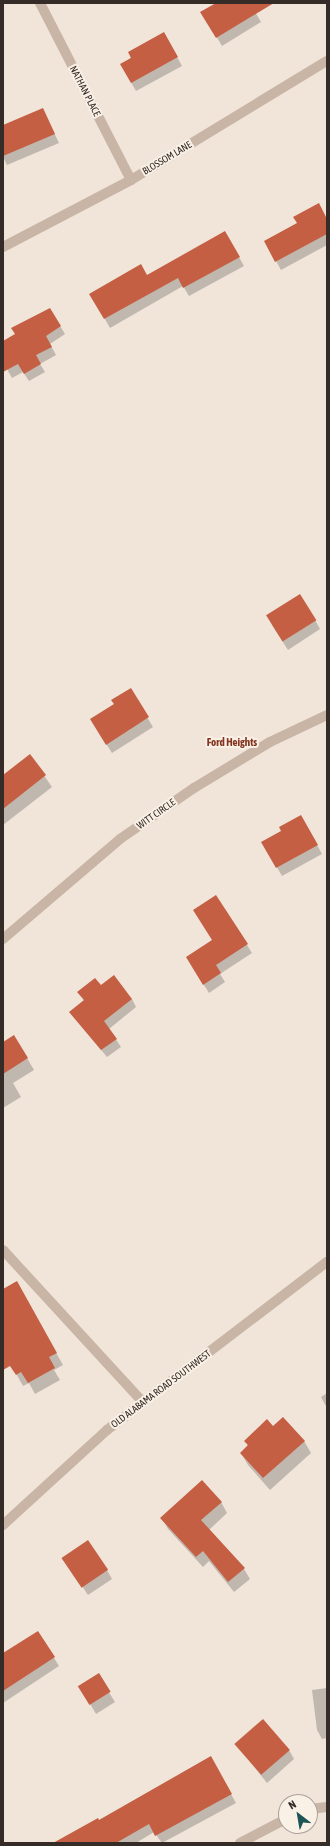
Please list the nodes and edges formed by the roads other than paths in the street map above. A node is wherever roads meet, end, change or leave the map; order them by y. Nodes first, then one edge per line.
1 (40, 3) edge
2 (327, 61) edge
3 (131, 180) junction
4 (3, 247) edge
5 (327, 715) edge
6 (3, 938) edge
7 (3, 1250) edge
8 (327, 1262) edge
9 (143, 1402) junction
10 (3, 1525) edge
11 (278, 1823) edge
12 (240, 1843) edge

1 - 3 street, NATHAN PLACE
2 - 3 street, BLOSSOM LANE
3 - 4 street, BLOSSOM LANE
5 - 6 street, WITT CIRCLE
7 - 9 street
8 - 9 street, OLD ALABAMA ROAD SOUTHWEST
9 - 10 street, OLD ALABAMA ROAD SOUTHWEST
11 - 12 street

